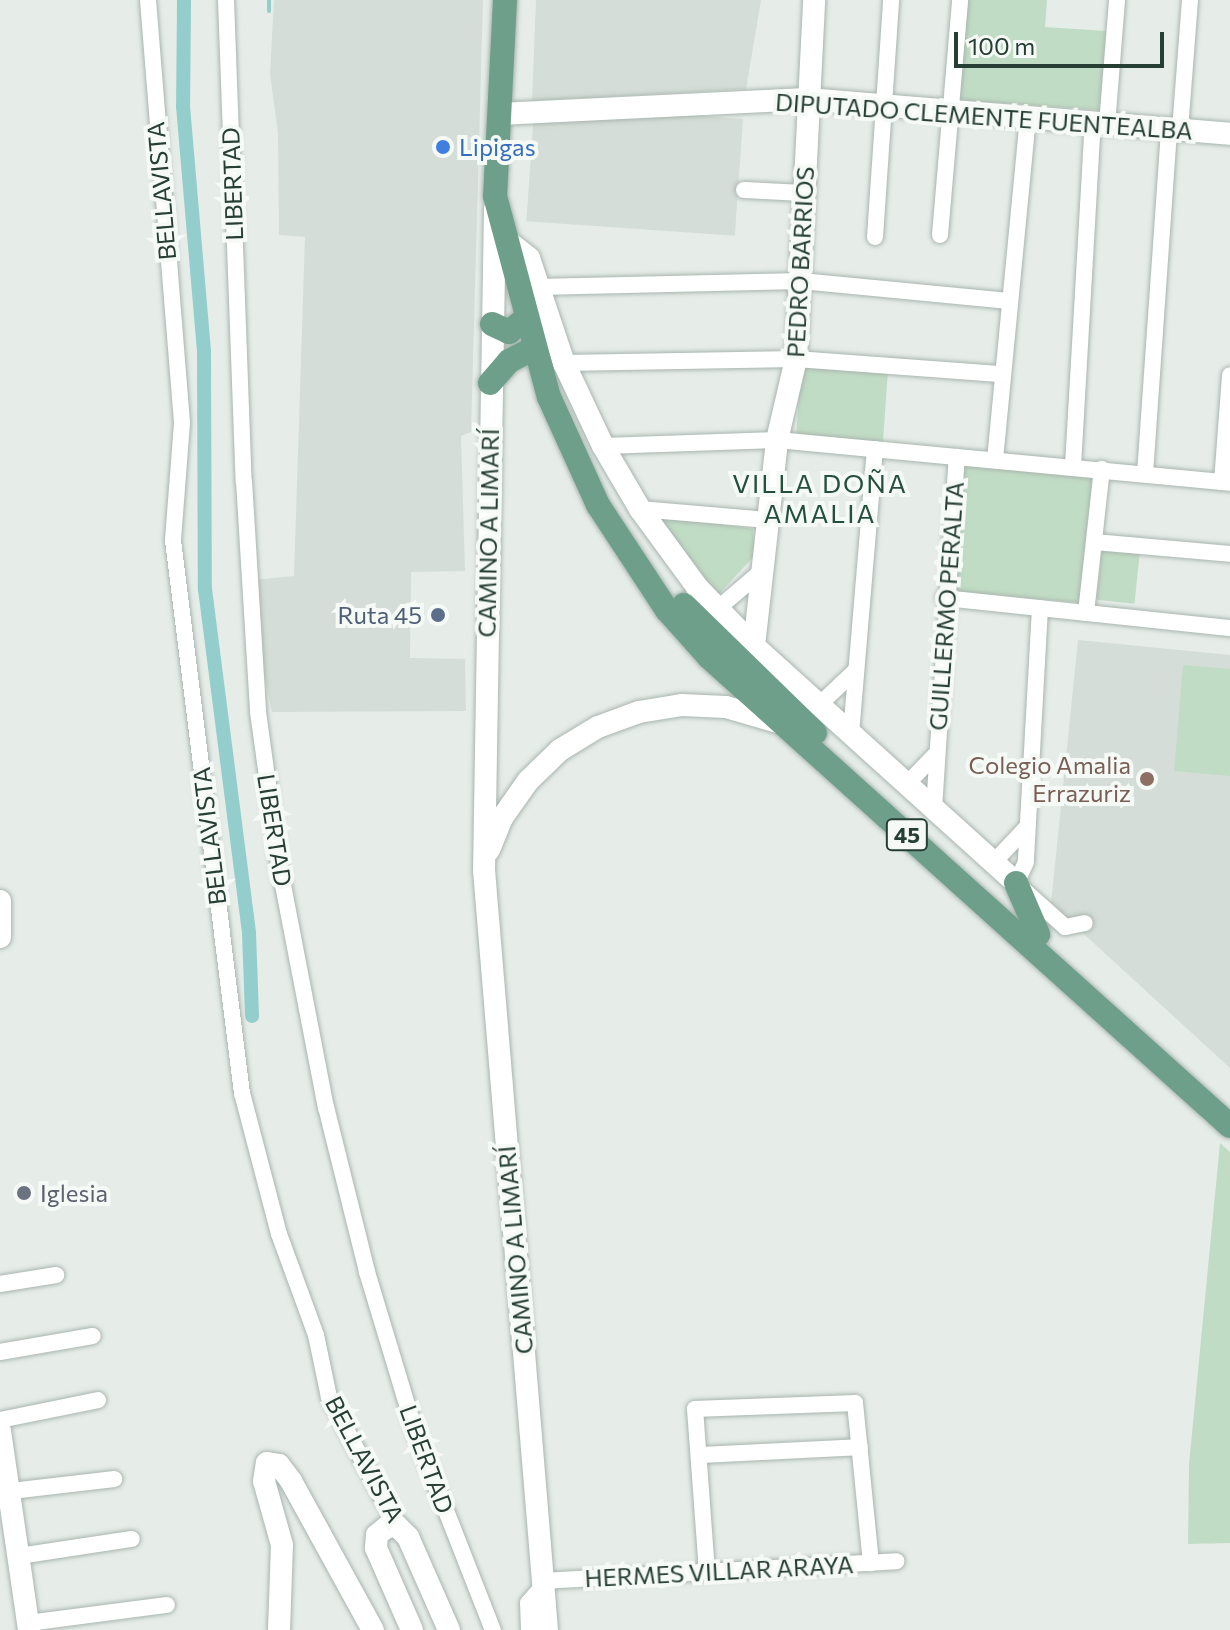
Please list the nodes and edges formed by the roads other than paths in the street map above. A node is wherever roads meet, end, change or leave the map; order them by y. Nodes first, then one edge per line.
1 (148, 0) edge
2 (226, 0) edge
3 (505, 0) edge
4 (814, 0) edge
5 (891, 0) edge
6 (960, 0) edge
7 (1117, 0) edge
8 (1190, 0) edge
9 (807, 99) junction
10 (884, 106) junction
11 (952, 113) junction
12 (499, 114) junction
13 (1028, 117) junction
14 (1100, 124) junction
15 (1175, 130) junction
16 (1230, 134) edge
17 (744, 190) dead end
18 (804, 193) junction
19 (495, 196) junction
20 (940, 235) dead end
21 (875, 237) dead end
22 (506, 240) junction
23 (801, 281) junction
24 (537, 287) junction
25 (1009, 301) junction
26 (526, 318) junction
27 (492, 324) junction
28 (535, 348) junction
29 (796, 359) junction
30 (564, 363) junction
31 (1002, 374) junction
32 (1230, 375) edge
33 (490, 383) junction
34 (777, 440) junction
35 (603, 446) junction
36 (875, 449) junction
37 (957, 457) junction
38 (995, 460) junction
39 (1073, 466) junction
40 (1102, 469) junction
41 (1145, 474) junction
42 (1226, 483) edge
43 (640, 509) junction
44 (768, 520) junction
45 (1094, 542) junction
46 (1230, 554) edge
47 (634, 555) junction
48 (763, 570) junction
49 (944, 598) junction
50 (1040, 608) junction
51 (716, 610) junction
52 (1086, 613) junction
53 (1230, 628) edge
54 (754, 646) junction
55 (856, 670) junction
56 (819, 705) junction
57 (781, 723) junction
58 (851, 734) junction
59 (935, 755) junction
60 (852, 767) junction
61 (906, 785) junction
62 (484, 789) junction
63 (514, 798) junction
64 (934, 809) junction
65 (1026, 828) junction
66 (994, 862) junction
67 (484, 870) junction
68 (1016, 883) junction
69 (0, 901) edge
70 (1085, 923) dead end
71 (1038, 934) junction
72 (0, 937) edge
73 (1230, 1104) edge
74 (1230, 1126) edge
75 (56, 1275) dead end
76 (0, 1284) edge
77 (93, 1336) dead end
78 (0, 1352) edge
79 (98, 1400) dead end
80 (0, 1420) edge
81 (0, 1431) edge
82 (860, 1447) junction
83 (699, 1455) junction
84 (114, 1479) dead end
85 (11, 1491) junction
86 (397, 1526) junction
87 (132, 1539) dead end
88 (19, 1556) junction
89 (896, 1561) dead end
90 (871, 1563) junction
91 (707, 1572) junction
92 (543, 1584) junction
93 (167, 1605) dead end
94 (29, 1626) edge
95 (279, 1630) edge
96 (373, 1630) edge
97 (412, 1630) edge
98 (449, 1630) edge
99 (493, 1630) edge
100 (529, 1630) edge
101 (547, 1630) edge

1 - 86 street, BELLAVISTA
2 - 99 street, LIBERTAD
3 - 12 main road
4 - 9 street, PEDRO BARRIOS
5 - 10 street
6 - 11 street
7 - 14 street
8 - 15 street
9 - 10 street, DIPUTADO CLEMENTE FUENTEALBA
9 - 12 street, DIPUTADO CLEMENTE FUENTEALBA
9 - 18 street, PEDRO BARRIOS
10 - 11 street, DIPUTADO CLEMENTE FUENTEALBA
10 - 21 street
11 - 13 street, DIPUTADO CLEMENTE FUENTEALBA
11 - 20 street
12 - 19 main road
13 - 14 street, DIPUTADO CLEMENTE FUENTEALBA
13 - 25 street
14 - 15 street, DIPUTADO CLEMENTE FUENTEALBA
14 - 39 street
15 - 16 street, DIPUTADO CLEMENTE FUENTEALBA
15 - 41 street
17 - 18 street
18 - 23 street, PEDRO BARRIOS
19 - 22 main road, 45
19 - 27 street, CAMINO A LIMARÍ
22 - 24 street
22 - 26 main road, 45
23 - 24 street
23 - 25 street
23 - 29 street, PEDRO BARRIOS
24 - 30 street
25 - 31 street
26 - 27 main road
26 - 28 main road, 45
27 - 33 street, CAMINO A LIMARÍ
28 - 33 main road
28 - 47 main road, 45
29 - 30 street
29 - 31 street
29 - 34 street, PEDRO BARRIOS
30 - 35 street
31 - 38 street
32 - 42 street
33 - 62 street, CAMINO A LIMARÍ
34 - 35 street
34 - 36 street
34 - 44 street, PEDRO BARRIOS
35 - 43 street
36 - 37 street
36 - 55 street
37 - 38 street
37 - 49 street, GUILLERMO PERALTA
38 - 39 street
39 - 40 street
40 - 41 street
40 - 45 street
41 - 42 street
43 - 44 street
43 - 51 street
44 - 48 street, PEDRO BARRIOS
45 - 46 street
45 - 52 street
47 - 57 main road, 45
47 - 60 main road, 45
48 - 51 street
48 - 54 street, PEDRO BARRIOS
49 - 50 street
49 - 59 street, GUILLERMO PERALTA
50 - 52 street
50 - 65 street
51 - 54 street
52 - 53 street
54 - 56 street
55 - 56 street
55 - 58 street
56 - 58 street
57 - 60 main road
57 - 63 street, CAMINO A LIMARÍ
57 - 74 main road, 45
58 - 61 street
59 - 61 street, GUILLERMO PERALTA
59 - 64 street, GUILLERMO PERALTA
60 - 71 main road, 45
61 - 64 street
62 - 63 street
62 - 67 street, CAMINO A LIMARÍ
63 - 67 street, CAMINO A LIMARÍ
64 - 66 street
65 - 66 street
65 - 68 street
66 - 68 street
67 - 92 street, CAMINO A LIMARÍ
68 - 70 street
68 - 71 main road
69 - 72 street
71 - 73 main road, 45
75 - 76 street
77 - 78 street
79 - 80 street
81 - 85 street
82 - 83 street
82 - 83 street
82 - 90 street
83 - 91 street
84 - 85 street
85 - 88 street
86 - 97 street
86 - 98 street, BELLAVISTA
87 - 88 street
88 - 94 street
89 - 90 street, HERMES VILLAR ARAYA
90 - 91 street, HERMES VILLAR ARAYA
91 - 92 street, HERMES VILLAR ARAYA
92 - 100 street
92 - 101 street, CAMINO A LIMARÍ
93 - 94 street
95 - 96 street

